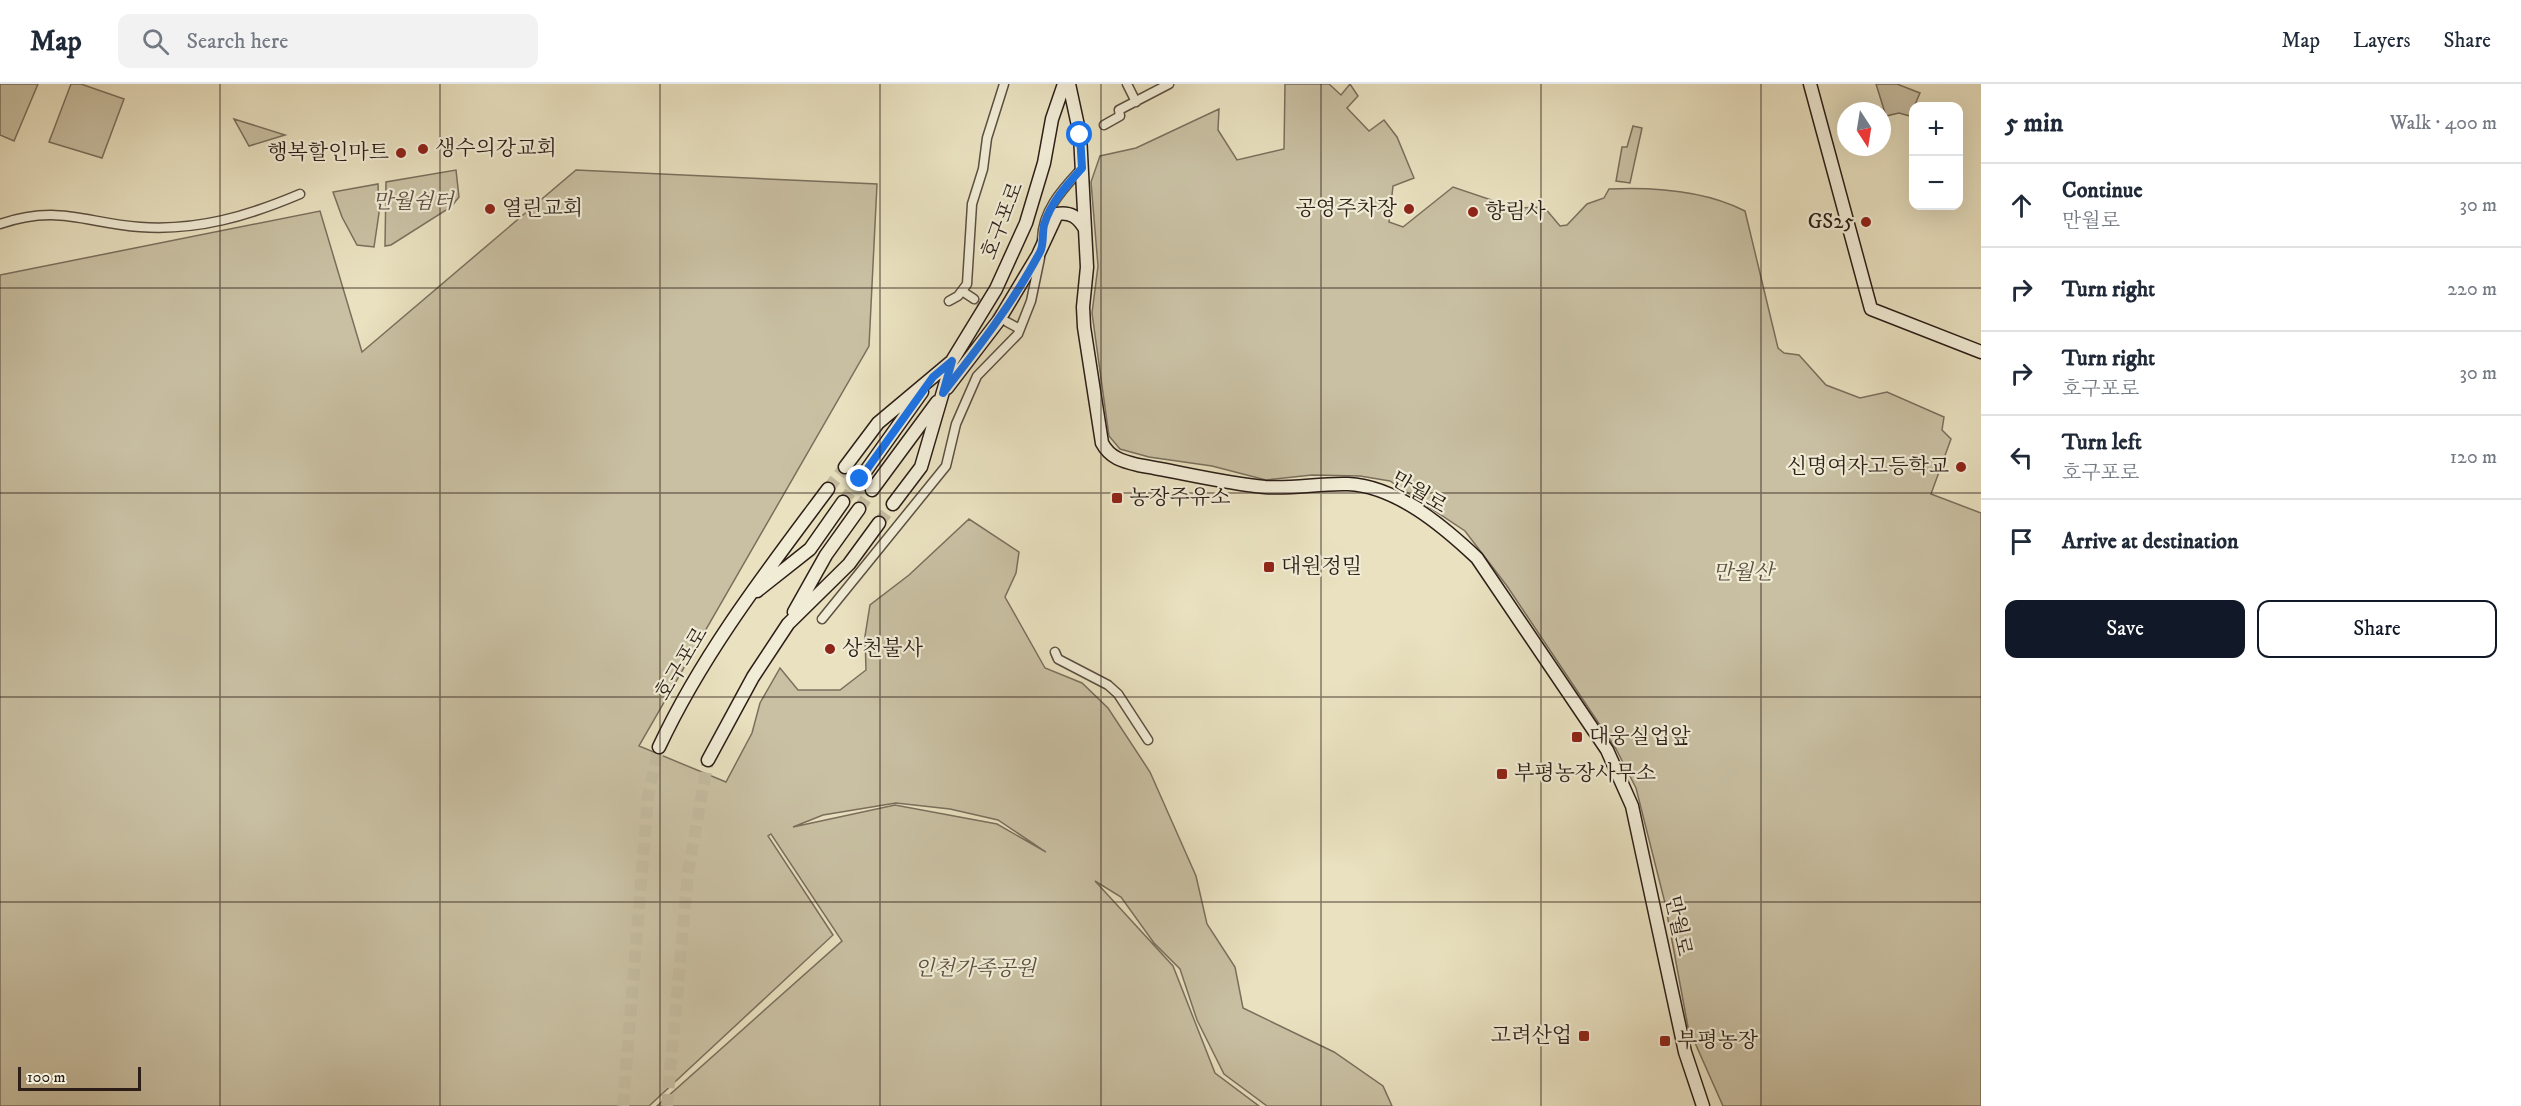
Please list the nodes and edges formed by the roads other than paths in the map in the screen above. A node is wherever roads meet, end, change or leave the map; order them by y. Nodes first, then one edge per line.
1 (1004, 84) edge
2 (1064, 84) edge
3 (1069, 84) edge
4 (1127, 84) edge
5 (1169, 84) edge
6 (1809, 84) edge
7 (1136, 102) junction
8 (1104, 125) dead end
9 (1082, 168) junction
10 (300, 194) dead end
11 (0, 224) edge
12 (1085, 229) junction
13 (1042, 249) junction
14 (962, 291) junction
15 (974, 299) tunnel mouth
16 (949, 301) dead end
17 (1006, 322) tunnel mouth
18 (1020, 328) junction
19 (1981, 352) edge
20 (952, 361) junction
21 (933, 377) junction
22 (943, 393) junction
23 (845, 467) tunnel mouth
24 (860, 479) tunnel mouth
25 (828, 489) tunnel mouth
26 (873, 490) tunnel mouth
27 (843, 502) tunnel mouth
28 (893, 504) tunnel mouth
29 (859, 509) tunnel mouth
30 (879, 523) tunnel mouth
31 (742, 603) junction
32 (822, 619) dead end
33 (788, 624) junction
34 (1055, 652) dead end
35 (1148, 741) dead end
36 (659, 747) tunnel mouth
37 (708, 760) tunnel mouth
38 (1703, 1106) edge

1 - 14 street
2 - 20 main road, 호구포로
3 - 9 main road, 만월로
4 - 7 street
5 - 7 street
6 - 19 main road
7 - 8 street
9 - 12 main road, 만월로
9 - 13 street
10 - 11 street
12 - 13 main road
12 - 38 main road, 만월로
13 - 18 street
13 - 22 main road
14 - 15 street
14 - 16 street
17 - 18 street
18 - 32 street
20 - 21 main road, 호구포로
20 - 22 main road, 호구포로
21 - 23 main road, 호구포로
21 - 24 main road, 호구포로
22 - 26 main road, 호구포로
22 - 28 main road, 호구포로
25 - 31 main road, 호구포로
27 - 31 main road, 호구포로
29 - 33 main road
30 - 33 main road
31 - 36 main road, 호구포로
33 - 37 main road
34 - 35 street

